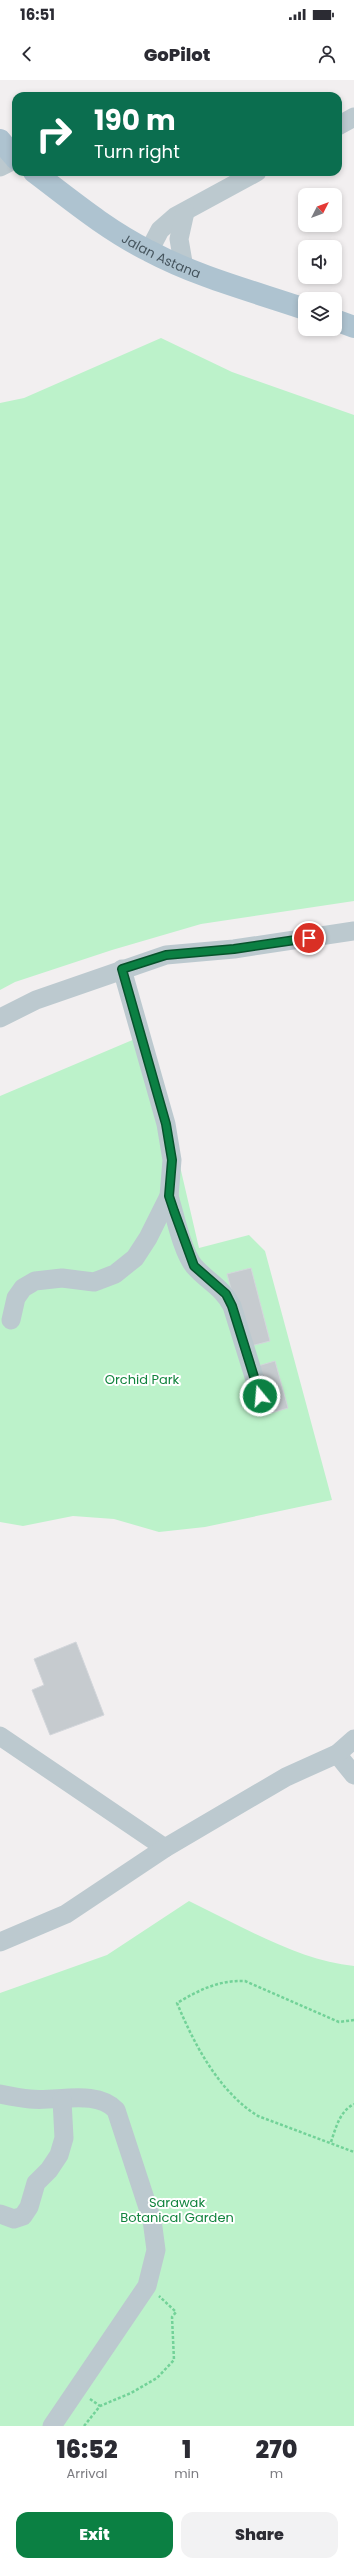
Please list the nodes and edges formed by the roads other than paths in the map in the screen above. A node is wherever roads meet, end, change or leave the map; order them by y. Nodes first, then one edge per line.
1 (354, 117) edge
2 (342, 124) edge
3 (0, 140) edge
4 (12, 154) edge
5 (12, 161) edge
6 (0, 166) edge
7 (39, 176) edge
8 (250, 176) edge
9 (185, 212) junction
10 (149, 251) junction
11 (184, 268) junction
12 (298, 307) edge
13 (342, 323) edge
14 (354, 327) edge
15 (354, 931) edge
16 (122, 969) junction
17 (0, 1018) edge
18 (169, 1196) junction
19 (11, 1320) dead end
20 (260, 1396) dead end
21 (0, 1736) edge
22 (354, 1739) edge
23 (337, 1754) junction
24 (354, 1775) edge
25 (165, 1848) junction
26 (0, 1942) edge
27 (0, 2094) edge
28 (62, 2100) junction
29 (0, 2214) edge
30 (52, 2426) edge

1 - 2 street
3 - 4 main road
5 - 6 street
7 - 10 main road, Jalan Astana
8 - 9 street
9 - 10 street
9 - 11 street
10 - 11 main road, Jalan Astana
11 - 12 main road, Jalan Astana
13 - 14 main road
15 - 16 street
16 - 17 street
16 - 18 street
18 - 19 street
18 - 20 street
21 - 25 street
22 - 23 street
23 - 24 street
23 - 25 street
25 - 26 street
27 - 28 street
28 - 29 street
28 - 30 street

